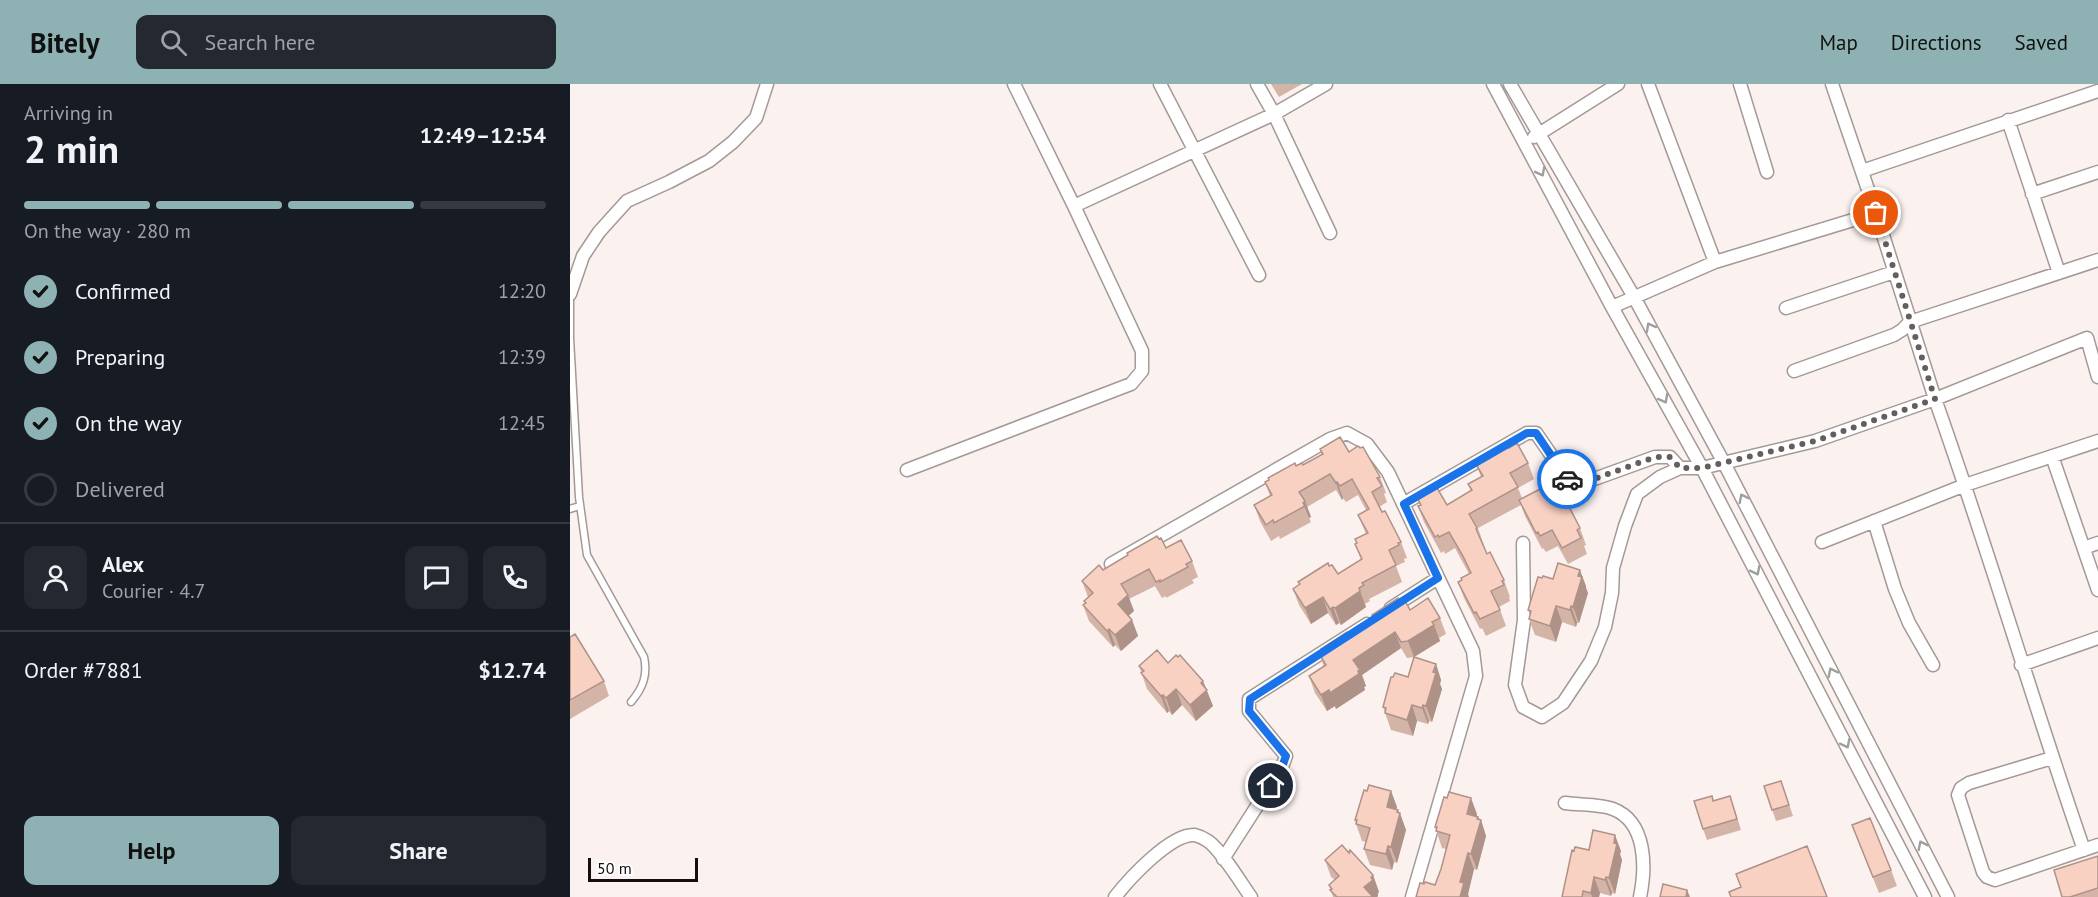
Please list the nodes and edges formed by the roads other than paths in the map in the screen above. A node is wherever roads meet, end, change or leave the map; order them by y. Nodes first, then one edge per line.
1 (767, 84) edge
2 (1014, 84) edge
3 (1160, 84) edge
4 (1257, 84) edge
5 (1326, 84) edge
6 (1493, 84) edge
7 (1510, 84) edge
8 (1618, 84) edge
9 (1648, 84) edge
10 (1740, 84) edge
11 (1832, 84) edge
12 (2098, 91) edge
13 (1274, 114) junction
14 (2008, 120) junction
15 (1539, 134) junction
16 (1525, 142) junction
17 (1194, 151) junction
18 (1862, 171) junction
19 (1767, 172) dead end
20 (2098, 172) edge
21 (2032, 194) junction
22 (1074, 206) junction
23 (1876, 213) junction
24 (1330, 233) dead end
25 (2098, 260) edge
26 (1715, 262) junction
27 (1894, 272) junction
28 (2059, 273) junction
29 (1259, 275) dead end
30 (570, 294) edge
31 (1634, 297) junction
32 (1612, 307) junction
33 (1786, 308) dead end
34 (1910, 322) junction
35 (2092, 336) edge
36 (1794, 371) dead end
37 (2098, 377) edge
38 (1935, 399) junction
39 (2098, 441) edge
40 (2052, 456) junction
41 (1724, 463) junction
42 (1680, 468) junction
43 (1702, 468) junction
44 (907, 470) dead end
45 (1965, 484) junction
46 (1404, 504) junction
47 (580, 506) junction
48 (570, 509) edge
49 (1874, 521) junction
50 (1821, 542) dead end
51 (1523, 543) dead end
52 (2098, 543) edge
53 (2084, 548) junction
54 (1111, 564) edge
55 (1438, 578) junction
56 (2098, 590) edge
57 (2098, 638) edge
58 (1933, 665) dead end
59 (2021, 665) junction
60 (631, 702) dead end
61 (2052, 758) junction
62 (1565, 803) dead end
63 (2098, 845) edge
64 (2084, 850) junction
65 (1223, 859) junction
66 (1115, 897) edge
67 (1251, 897) edge
68 (1412, 897) edge
69 (1640, 897) edge
70 (1925, 897) edge
71 (1948, 897) edge

1 - 30 street
2 - 22 street
3 - 17 street
4 - 13 street
5 - 13 street
6 - 16 street
7 - 15 street
8 - 15 street
9 - 26 street
10 - 19 street
11 - 18 street
12 - 14 street
13 - 17 street
13 - 24 street
14 - 18 street
14 - 21 street
15 - 16 street
15 - 31 street
16 -> 32 street
17 - 22 street
17 - 29 street
18 - 23 street
20 - 21 street
21 - 28 street
22 - 44 street
23 - 26 street
23 - 27 street
25 - 28 street
26 - 31 street
27 - 33 street
27 - 34 street
28 - 34 street
30 - 47 lane
31 - 32 street
41 -> 31 street
32 -> 43 street
34 - 36 street
34 - 38 street
35 - 37 street
35 - 38 street
38 - 41 street
38 - 45 street
39 - 40 street
40 - 45 street
40 - 53 street
41 - 43 street
71 -> 41 street
42 - 43 street
42 - 46 street
42 - 51 street
43 -> 70 street
45 - 49 street
45 - 59 street
46 - 54 street
46 - 55 street
47 - 48 lane
47 - 60 lane
49 - 50 street
49 - 58 street
52 - 53 street
53 - 56 street
55 - 65 street
55 - 68 street
57 - 59 street
59 - 61 street
61 - 64 street
61 - 64 street
62 - 69 street
63 - 64 street
65 - 66 street
65 - 67 street

